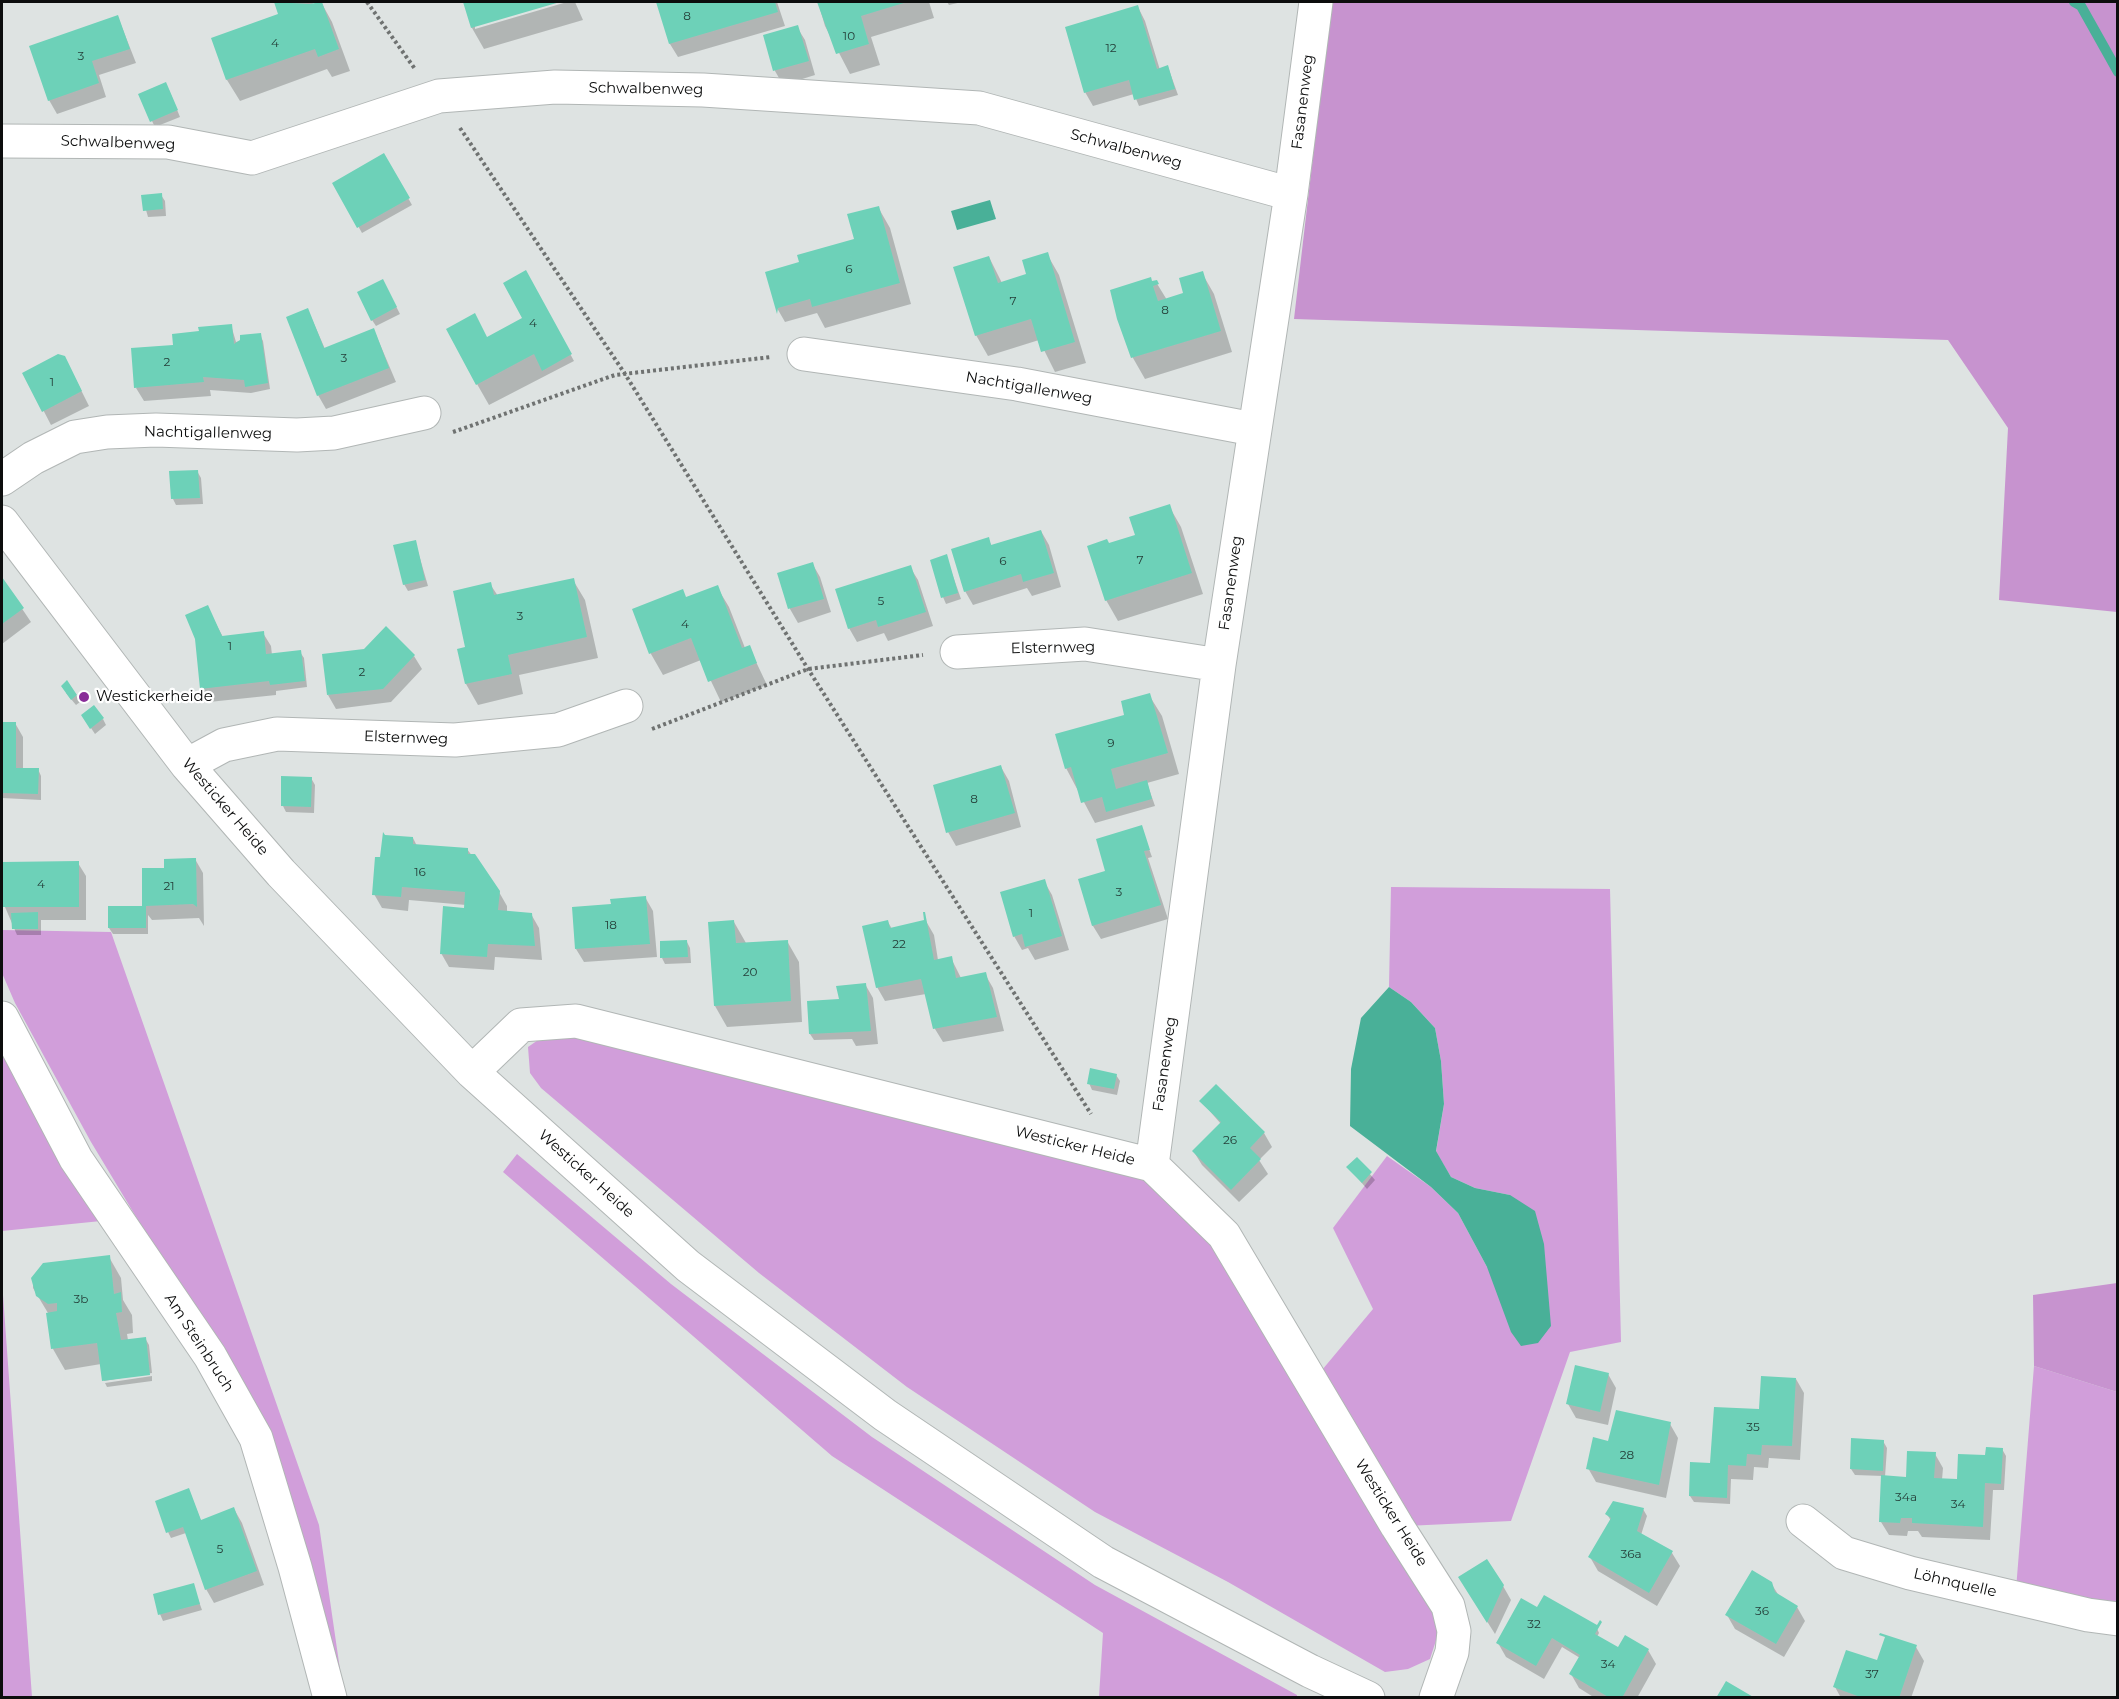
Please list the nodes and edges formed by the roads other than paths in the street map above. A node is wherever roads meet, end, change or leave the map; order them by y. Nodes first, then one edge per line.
1 (1316, 2) edge
2 (2, 141) edge
3 (1291, 194) junction
4 (804, 354) road end
5 (424, 413) road end
6 (1253, 429) junction
7 (2, 479) edge
8 (2, 522) edge
9 (957, 652) road end
10 (1219, 665) junction
11 (626, 706) road end
12 (187, 765) junction
13 (2, 1018) edge
14 (472, 1072) junction
15 (1152, 1165) junction
16 (1803, 1521) dead end
17 (2118, 1619) edge
18 (330, 1698) edge
19 (1368, 1698) edge
20 (1436, 1698) edge

1 - 3 street, Fasanenweg
2 - 3 street, Schwalbenweg
3 - 6 street, Fasanenweg
4 - 6 street, Nachtigallenweg
5 - 7 street, Nachtigallenweg
6 - 10 street, Fasanenweg
8 - 12 street, Westicker Heide
9 - 10 street, Elsternweg
10 - 15 street, Fasanenweg
11 - 12 street, Elsternweg
12 - 14 street, Westicker Heide
13 - 18 street, Am Steinbruch
14 - 15 street, Westicker Heide
14 - 19 street, Westicker Heide
15 - 20 street, Westicker Heide
16 - 17 street, Löhnquelle

